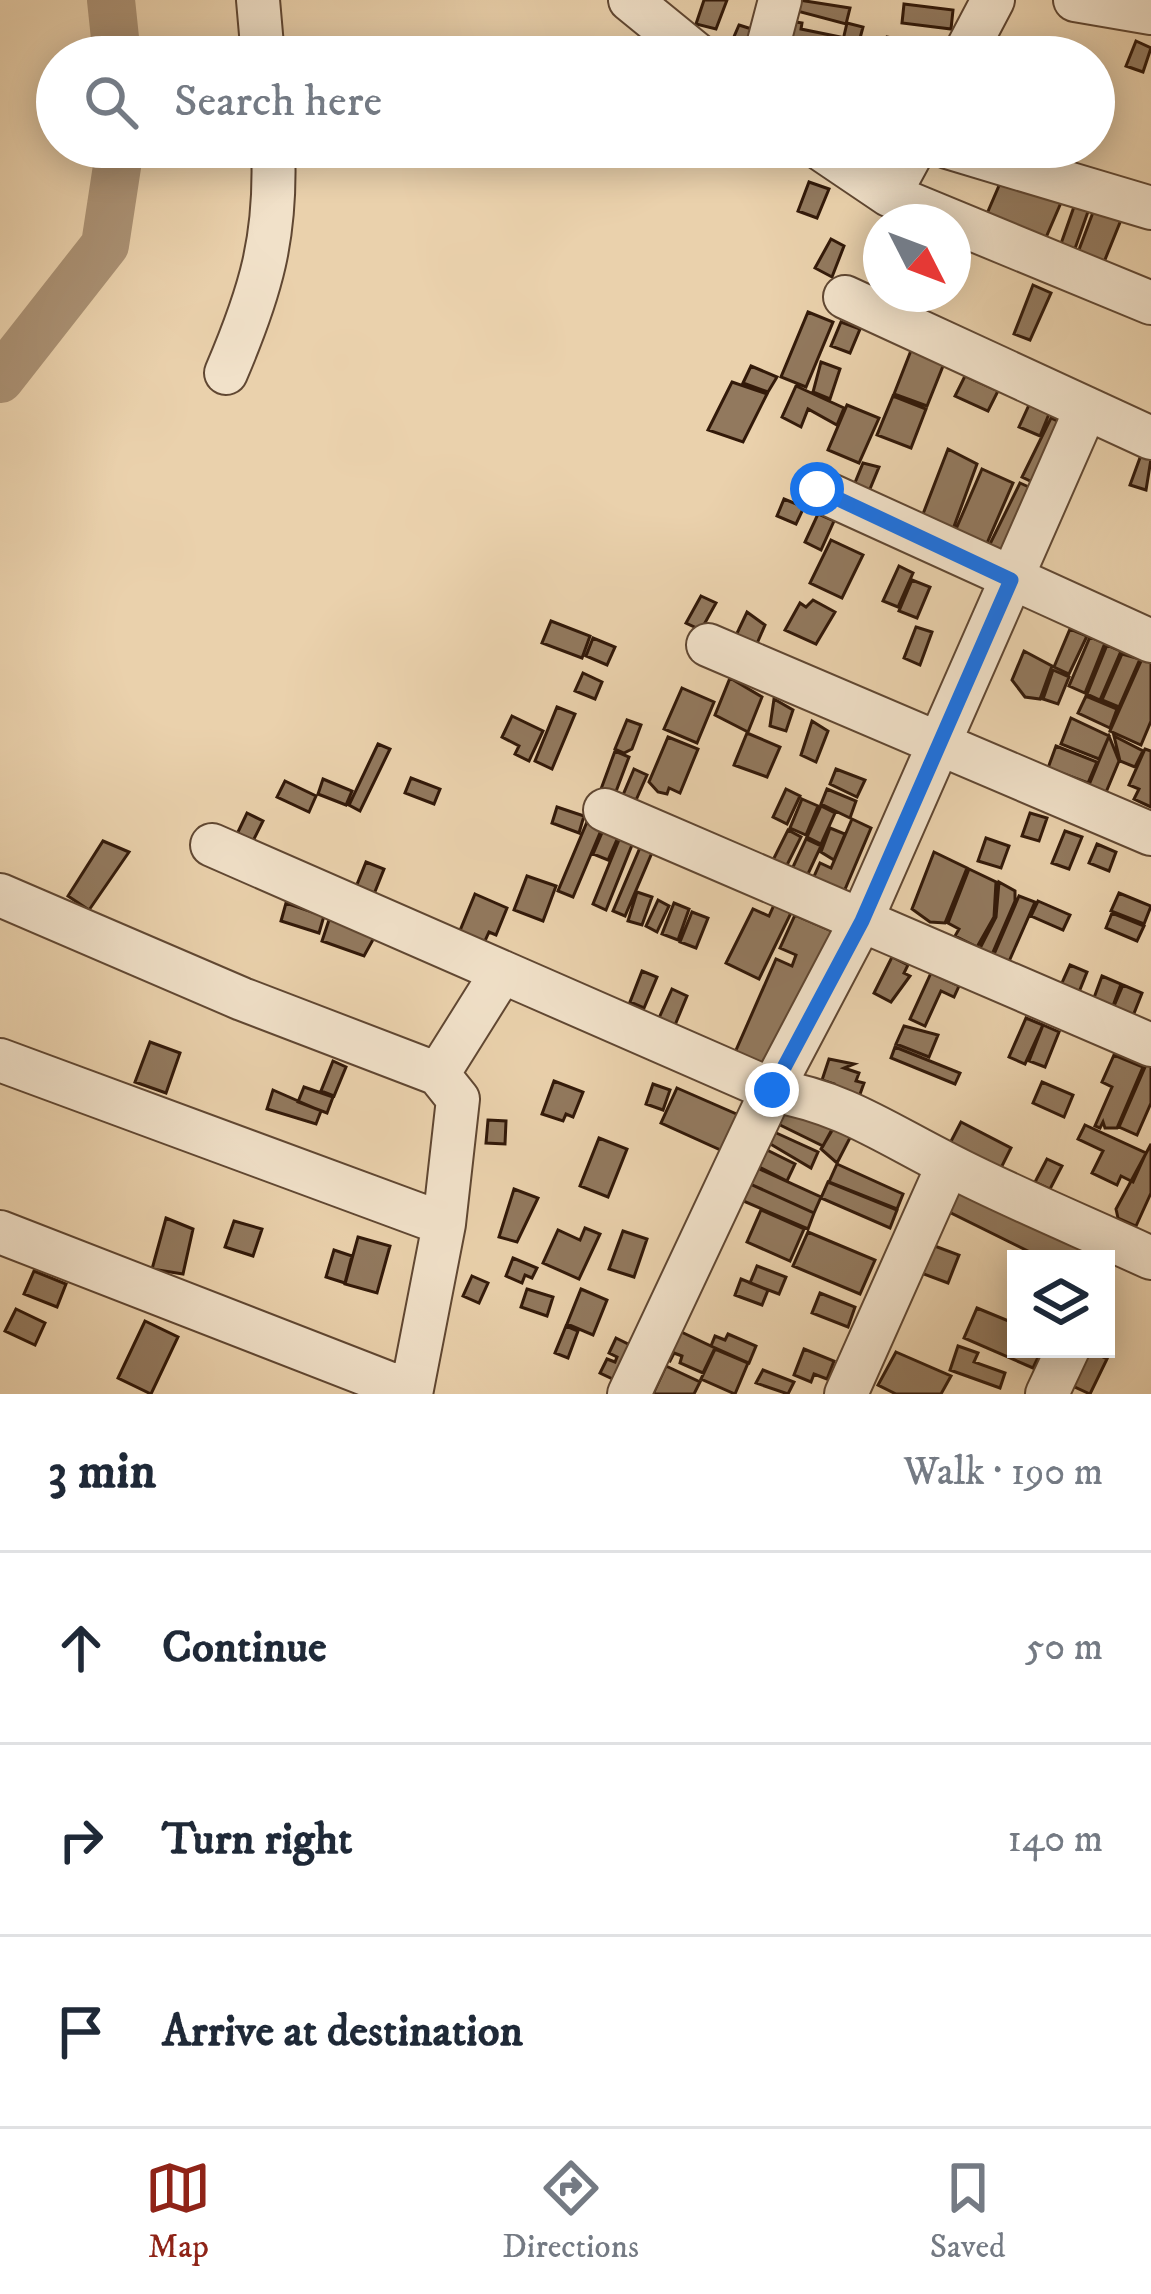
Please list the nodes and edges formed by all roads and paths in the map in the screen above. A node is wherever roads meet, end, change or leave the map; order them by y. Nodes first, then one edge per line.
1 (258, 0) edge
2 (631, 0) edge
3 (780, 0) edge
4 (993, 0) edge
5 (1075, 0) edge
6 (1151, 13) edge
7 (261, 36) edge
8 (675, 36) edge
9 (770, 36) edge
10 (974, 36) edge
11 (273, 168) edge
12 (849, 168) edge
13 (904, 168) edge
14 (1017, 168) edge
15 (889, 195) junction
16 (1151, 208) edge
17 (845, 297) dead end
18 (1151, 303) edge
19 (226, 373) dead end
20 (1086, 409) junction
21 (1151, 438) edge
22 (817, 489) dead end
23 (1011, 580) junction
24 (1151, 641) edge
25 (708, 645) dead end
26 (944, 743) junction
27 (604, 810) dead end
28 (1151, 834) edge
29 (212, 845) dead end
30 (0, 895) edge
31 (862, 921) junction
32 (502, 972) junction
33 (1151, 1046) edge
34 (0, 1060) edge
35 (438, 1074) junction
36 (772, 1090) junction
37 (948, 1165) junction
38 (444, 1224) junction
39 (0, 1232) edge
40 (1124, 1255) edge
41 (1064, 1358) edge
42 (410, 1393) edge
43 (629, 1394) edge
44 (847, 1394) edge
45 (1048, 1394) edge

1 - 7 street
2 - 8 street
3 - 9 street
4 - 10 street
5 - 6 street
11 - 19 street
12 - 15 street
13 - 15 street
14 - 16 street
15 - 18 street
17 - 20 street
20 - 21 street
20 - 23 street
22 - 23 street
23 - 24 street
23 - 26 street
25 - 26 street
26 - 28 street
26 - 31 street
27 - 31 street
29 - 32 street
30 - 35 street
31 - 33 street
31 - 36 street
32 - 35 street
32 - 36 street
34 - 38 street
35 - 38 street
36 - 37 street
36 - 43 street
37 - 40 street
37 - 44 street
38 - 42 street
39 - 42 street
41 - 45 street

